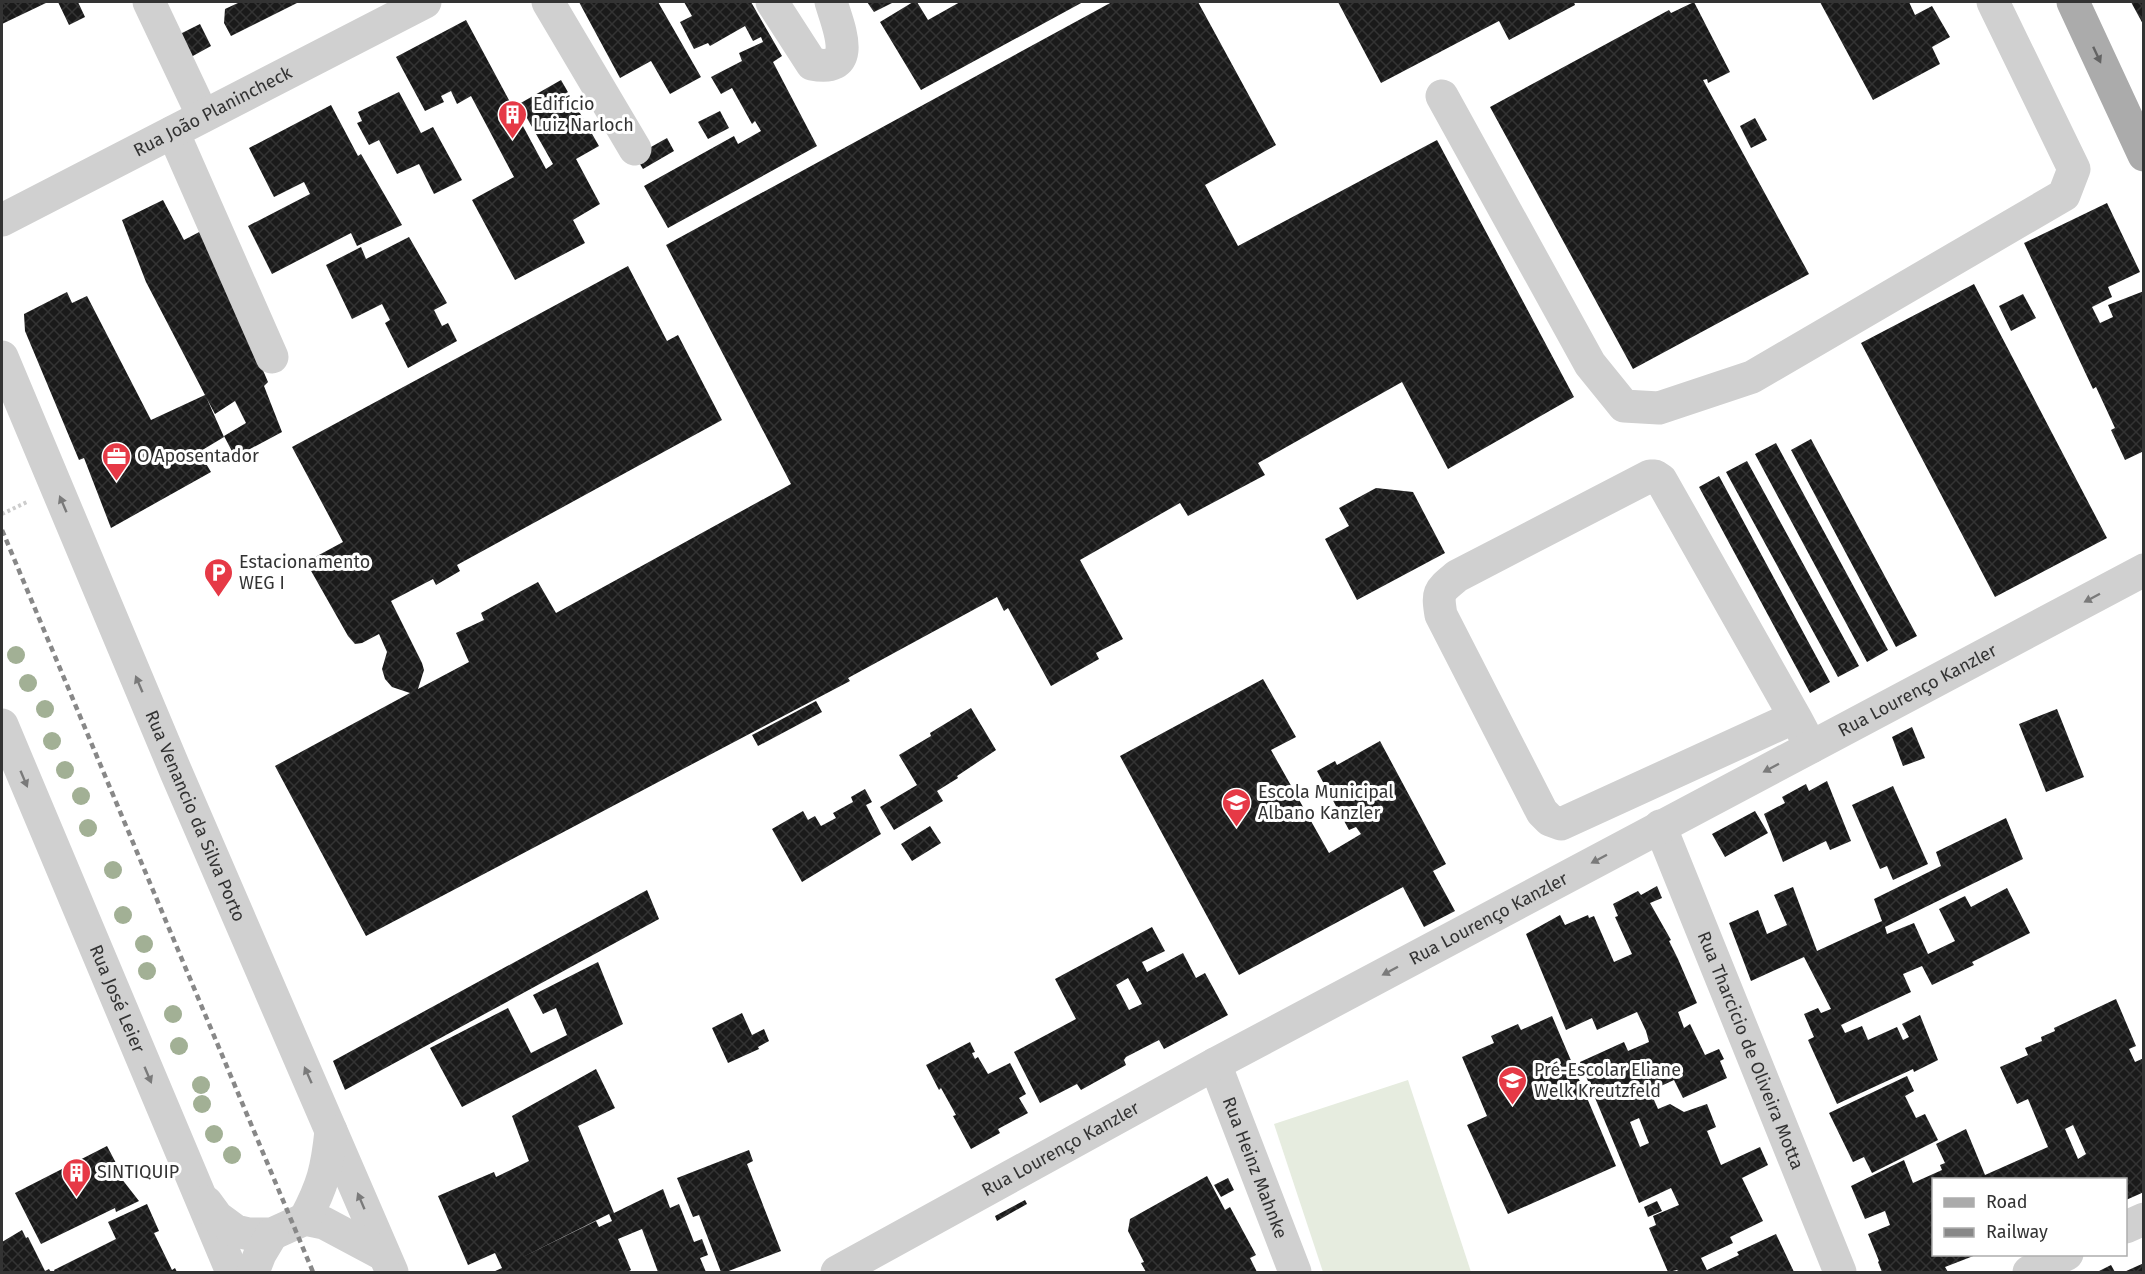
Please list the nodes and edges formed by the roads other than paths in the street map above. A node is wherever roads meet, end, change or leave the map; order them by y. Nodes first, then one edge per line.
1 (149, 2) edge
2 (425, 2) edge
3 (548, 2) edge
4 (772, 2) edge
5 (831, 2) edge
6 (1993, 2) edge
7 (2073, 2) edge
8 (1442, 96) dead end
9 (204, 116) junction
10 (173, 132) junction
11 (635, 149) dead end
12 (2144, 155) edge
13 (2, 220) edge
14 (2, 357) edge
15 (272, 357) dead end
16 (2144, 570) edge
17 (1795, 717) junction
18 (2, 725) edge
19 (1811, 747) junction
20 (1660, 826) junction
21 (1215, 1064) junction
22 (331, 1129) junction
23 (197, 1191) junction
24 (305, 1219) junction
25 (2144, 1219) edge
26 (2127, 1227) edge
27 (272, 1234) junction
28 (2063, 1256) edge
29 (388, 1264) edge
30 (232, 1272) edge
31 (253, 1272) edge
32 (837, 1272) edge
33 (1295, 1272) edge
34 (1840, 1272) edge
35 (2029, 1272) edge

1 - 9 street
2 - 9 street, Rua João Planincheck
3 - 11 street
4 - 5 street
6 - 8 street
7 -> 12 main road
9 - 10 street, Rua João Planincheck
10 - 13 street, Rua João Planincheck
10 - 15 street
22 -> 14 street, Rua Venancio da Silva Porto
16 -> 19 street, Rua Lourenço Kanzler
17 - 17 street
17 - 19 street
18 -> 23 street, Rua José Leier
19 -> 20 street, Rua Lourenço Kanzler
20 -> 21 street, Rua Lourenço Kanzler
20 - 34 street, Rua Tharcicio de Oliveira Motta
21 - 32 street, Rua Lourenço Kanzler
21 - 33 street, Rua Heinz Mahnke
22 - 24 street
29 -> 22 street, Rua Venancio da Silva Porto
23 - 27 street
23 - 30 street, Rua José Leier
24 - 27 street
24 - 29 street
25 - 26 street
27 - 31 street
28 - 35 street

